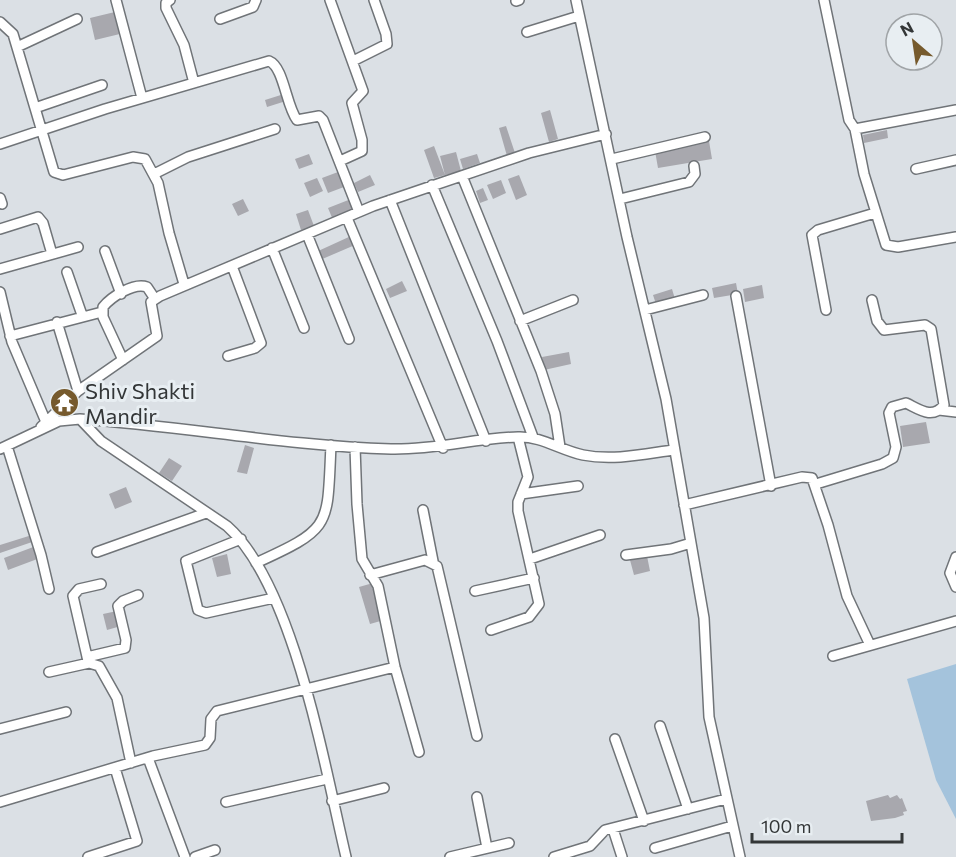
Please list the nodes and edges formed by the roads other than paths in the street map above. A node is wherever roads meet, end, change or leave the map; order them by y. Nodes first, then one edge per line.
1 (116, 0) edge
2 (170, 0) edge
3 (256, 0) edge
4 (330, 0) edge
5 (374, 0) edge
6 (576, 0) edge
7 (824, 0) edge
8 (579, 15) junction
9 (77, 19) dead end
10 (220, 19) dead end
11 (0, 22) edge
12 (527, 33) dead end
13 (17, 47) junction
14 (353, 61) junction
15 (194, 84) junction
16 (102, 85) dead end
17 (142, 98) junction
18 (35, 108) junction
19 (956, 110) edge
20 (275, 129) dead end
21 (855, 129) junction
22 (42, 132) junction
23 (606, 134) junction
24 (705, 137) dead end
25 (0, 144) edge
26 (612, 159) junction
27 (956, 160) edge
28 (340, 161) junction
29 (694, 166) dead end
30 (916, 169) dead end
31 (154, 174) junction
32 (462, 176) junction
33 (432, 185) junction
34 (620, 199) junction
35 (390, 200) junction
36 (359, 212) junction
37 (875, 213) junction
38 (347, 218) junction
39 (0, 229) edge
40 (307, 234) junction
41 (956, 237) edge
42 (78, 247) dead end
43 (272, 248) junction
44 (105, 251) dead end
45 (52, 254) junction
46 (232, 266) junction
47 (0, 269) edge
48 (68, 272) dead end
49 (184, 284) junction
50 (0, 292) edge
51 (121, 294) junction
52 (703, 296) dead end
53 (736, 296) dead end
54 (155, 299) junction
55 (573, 300) dead end
56 (872, 300) dead end
57 (645, 310) junction
58 (826, 310) dead end
59 (102, 312) junction
60 (82, 315) junction
61 (520, 321) junction
62 (57, 322) junction
63 (304, 328) dead end
64 (10, 336) junction
65 (349, 339) dead end
66 (228, 356) dead end
67 (123, 360) junction
68 (78, 391) junction
69 (939, 410) junction
70 (956, 412) edge
71 (80, 419) junction
72 (46, 422) junction
73 (38, 431) junction
74 (518, 437) junction
75 (533, 437) junction
76 (486, 441) junction
77 (331, 445) junction
78 (4, 447) edge
79 (356, 447) junction
80 (560, 447) junction
81 (443, 448) junction
82 (673, 450) junction
83 (816, 484) junction
84 (578, 486) dead end
85 (771, 486) junction
86 (521, 494) junction
87 (684, 505) junction
88 (423, 510) dead end
89 (206, 513) junction
90 (600, 535) dead end
91 (241, 539) junction
92 (691, 543) junction
93 (98, 552) dead end
94 (626, 555) dead end
95 (956, 556) edge
96 (530, 559) junction
97 (433, 561) junction
98 (256, 563) junction
99 (370, 575) junction
100 (534, 578) junction
101 (101, 584) dead end
102 (956, 587) edge
103 (49, 589) dead end
104 (475, 591) dead end
105 (138, 595) dead end
106 (274, 598) junction
107 (956, 621) edge
108 (491, 630) dead end
109 (870, 645) junction
110 (833, 656) dead end
111 (88, 660) junction
112 (395, 667) junction
113 (49, 672) dead end
114 (305, 688) junction
115 (66, 712) dead end
116 (660, 726) dead end
117 (0, 729) edge
118 (477, 736) dead end
119 (615, 739) dead end
120 (419, 752) dead end
121 (148, 758) junction
122 (130, 763) junction
123 (115, 768) junction
124 (327, 779) junction
125 (384, 788) dead end
126 (477, 797) dead end
127 (726, 799) junction
128 (332, 801) junction
129 (0, 802) edge
130 (226, 802) dead end
131 (688, 809) junction
132 (644, 821) junction
133 (732, 826) junction
134 (613, 829) junction
135 (509, 843) dead end
136 (488, 848) junction
137 (655, 848) dead end
138 (215, 850) dead end
139 (88, 857) edge
140 (185, 857) edge
141 (195, 857) edge
142 (346, 857) edge
143 (450, 857) edge
144 (554, 857) edge
145 (622, 857) edge
146 (740, 857) edge

1 - 17 street
2 - 15 street
3 - 10 street
4 - 14 street
5 - 14 street
6 - 8 street
7 - 21 street
8 - 12 street
8 - 23 street
9 - 13 street
11 - 13 street
13 - 18 street
14 - 28 street
15 - 17 street
15 - 28 street
16 - 18 street
17 - 22 street
18 - 22 street
19 - 21 street
20 - 31 street
21 - 37 street
22 - 25 street
22 - 31 street
23 - 26 street
23 - 32 street
24 - 26 street
26 - 34 street
27 - 30 street
28 - 36 street
29 - 34 street
31 - 49 street
32 - 33 street
32 - 61 street
33 - 35 street
33 - 75 street
34 - 57 street
35 - 36 street
35 - 76 street
36 - 38 street
37 - 41 street
37 - 58 street
38 - 40 street
38 - 81 street
39 - 45 street
40 - 43 street
40 - 65 street
42 - 45 street
43 - 46 street
43 - 63 street
44 - 51 street
45 - 47 street
46 - 49 street
46 - 66 street
48 - 60 street
49 - 54 street
50 - 64 street
51 - 54 street
51 - 59 street
52 - 57 street
53 - 85 street
54 - 67 street
55 - 61 street
56 - 69 street
57 - 82 street
59 - 60 street
59 - 67 street
60 - 62 street
61 - 80 street
62 - 64 street
62 - 68 street
64 - 72 street
67 - 68 street
68 - 72 street
69 - 70 street
69 - 83 street
71 - 73 street
71 - 77 street
71 - 89 street
72 - 73 street
73 - 78 street
74 - 75 street
74 - 76 street
74 - 86 street
75 - 80 street
76 - 81 street
77 - 79 street
77 - 98 street
78 - 103 street
79 - 81 street
79 - 99 street
80 - 82 street
82 - 87 street
83 - 85 street
83 - 109 street
84 - 86 street
85 - 87 street
86 - 96 street
87 - 92 street
88 - 97 street
89 - 91 street
89 - 93 street
90 - 96 street
91 - 98 street
91 - 106 street
92 - 94 street
92 - 127 street
95 - 102 street
96 - 100 street
97 - 99 street
97 - 118 street
98 - 106 street
99 - 112 street
100 - 104 street
100 - 108 street
101 - 111 street
105 - 111 street
106 - 114 street
107 - 109 street
109 - 110 street
111 - 113 street
111 - 122 street
112 - 114 street
112 - 120 street
114 - 121 street
114 - 124 street
115 - 117 street
116 - 131 street
119 - 132 street
121 - 122 street
121 - 140 street
122 - 123 street
123 - 129 street
123 - 139 street
124 - 128 street
124 - 130 street
125 - 128 street
126 - 136 street
127 - 131 street
127 - 133 street
128 - 142 street
131 - 132 street
132 - 134 street
133 - 137 street
133 - 146 street
134 - 144 street
134 - 145 street
135 - 136 street
136 - 143 street
138 - 141 street

